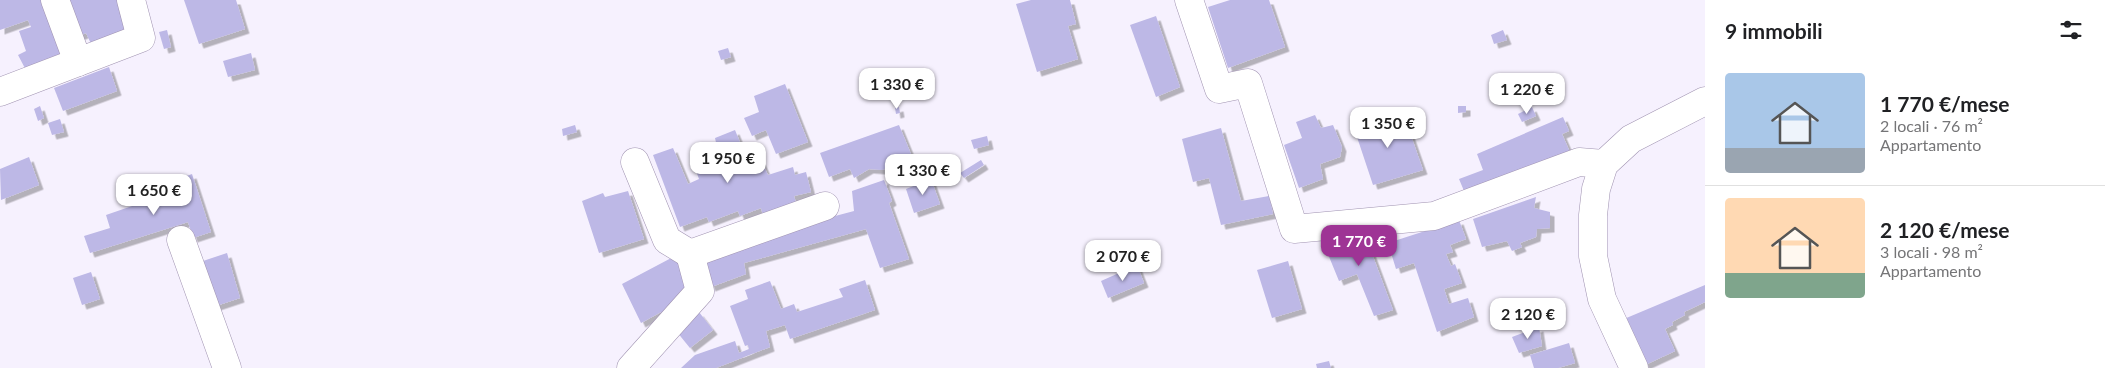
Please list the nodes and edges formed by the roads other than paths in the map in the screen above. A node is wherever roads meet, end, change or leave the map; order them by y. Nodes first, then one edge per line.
1 (55, 0) edge
2 (132, 0) edge
3 (1189, 0) edge
4 (78, 62) junction
5 (0, 92) edge
6 (1705, 101) edge
7 (635, 162) dead end
8 (1604, 164) junction
9 (825, 206) dead end
10 (181, 240) dead end
11 (690, 254) junction
12 (227, 368) edge
13 (631, 368) edge
14 (1634, 368) edge

1 - 4 street
2 - 4 street
3 - 8 street
4 - 5 street
6 - 8 street
7 - 11 street
8 - 14 street
9 - 11 street
10 - 12 street
11 - 13 street

